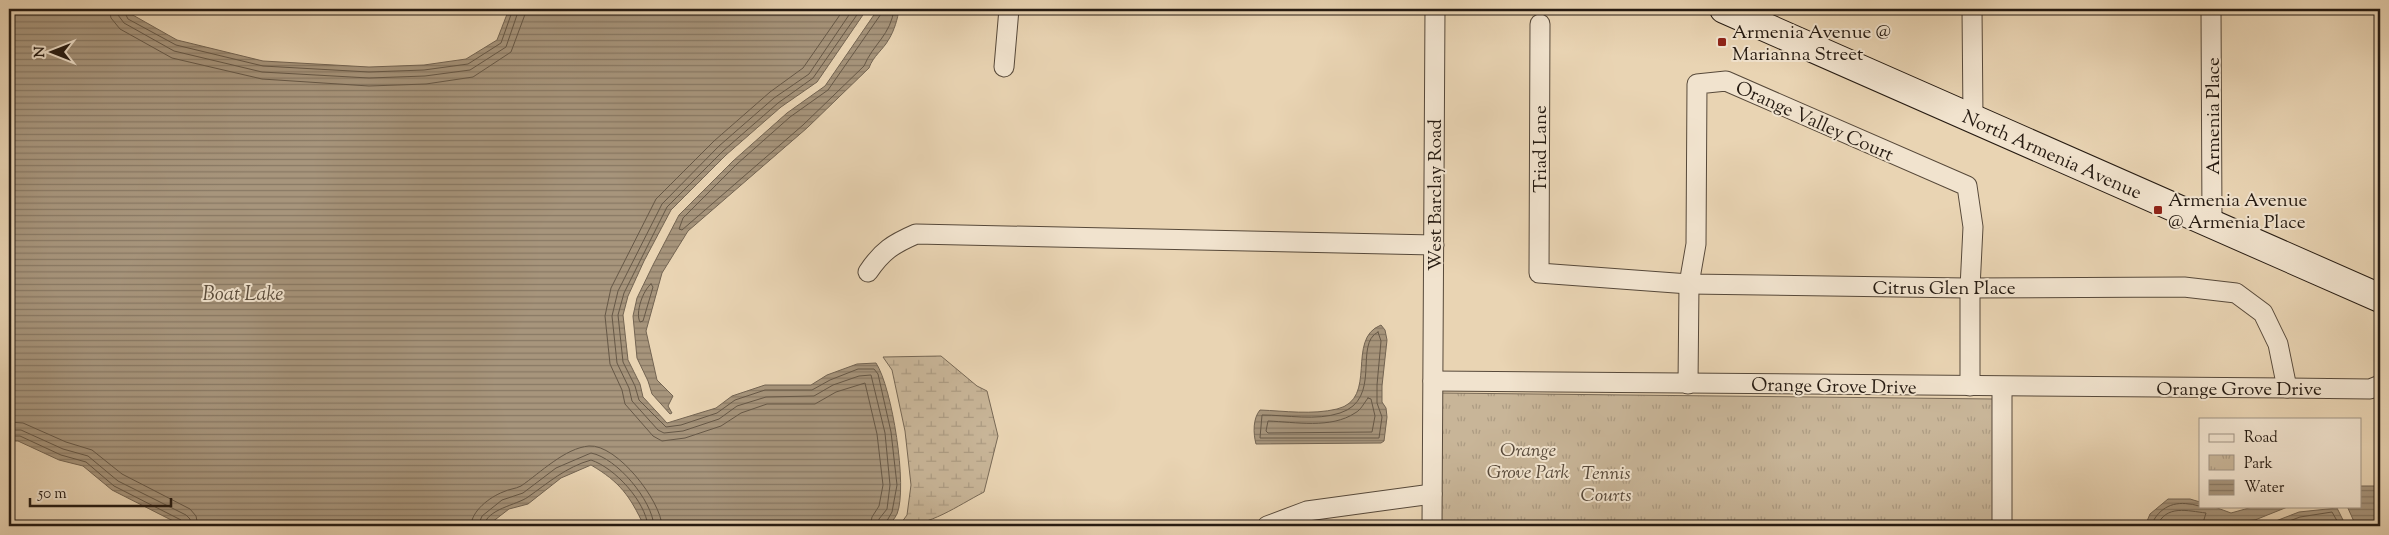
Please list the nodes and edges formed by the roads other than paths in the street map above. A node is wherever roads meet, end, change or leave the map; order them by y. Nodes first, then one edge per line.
1 (1009, 9) edge
2 (1435, 9) edge
3 (1724, 9) edge
4 (1972, 9) edge
5 (2211, 9) edge
6 (1540, 24) dead end
7 (1004, 66) dead end
8 (1973, 118) junction
9 (2212, 222) junction
10 (1434, 245) junction
11 (868, 272) dead end
12 (1539, 273) joint
13 (1689, 284) junction
14 (1970, 288) junction
15 (2380, 298) edge
16 (1433, 381) junction
17 (1688, 384) junction
18 (2380, 385) edge
19 (1970, 386) junction
20 (2002, 387) junction
21 (2286, 388) junction
22 (1432, 494) junction
23 (1267, 526) edge
24 (1432, 526) edge
25 (2002, 526) edge

1 - 7 street
2 - 10 street, West Barclay Road
3 - 8 main road, North Armenia Avenue
4 - 8 street
5 - 9 street, Armenia Place
6 - 12 street, Triad Lane
8 - 9 main road, North Armenia Avenue
9 - 15 main road, North Armenia Avenue
10 - 11 street
10 - 16 street, West Barclay Road
12 - 13 street, Citrus Glen Place
13 - 14 street, Citrus Glen Place
13 - 14 street, Orange Valley Court
13 - 17 street, Orange Valley Court
14 - 19 street, Orange Valley Court
14 - 21 street, Citrus Glen Place
16 - 17 street, Orange Grove Drive
16 - 22 street
17 - 19 street, Orange Grove Drive
18 - 21 street, Orange Grove Drive
19 - 20 street, Orange Grove Drive
20 - 21 street, Orange Grove Drive
20 - 25 street
22 - 23 street
22 - 24 street

